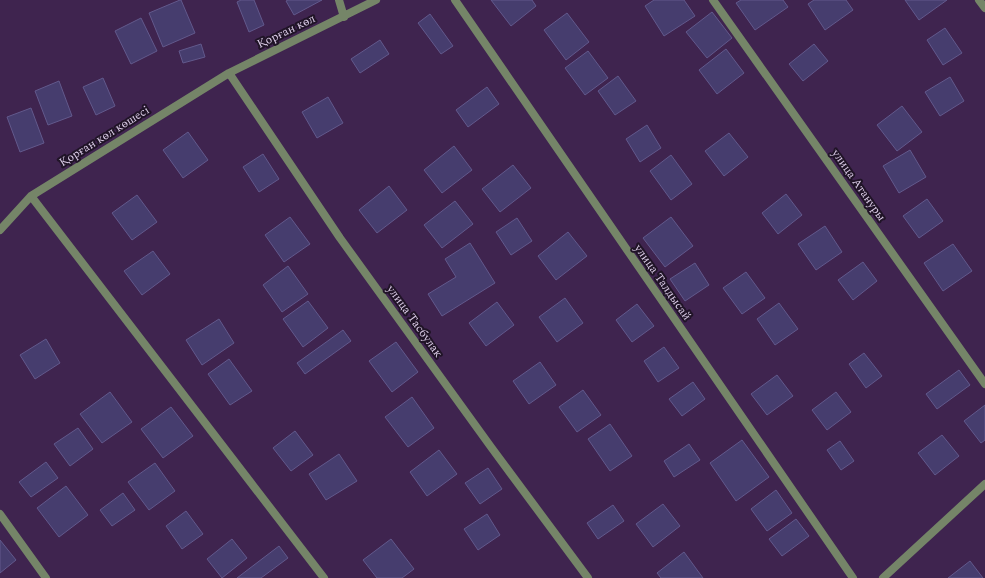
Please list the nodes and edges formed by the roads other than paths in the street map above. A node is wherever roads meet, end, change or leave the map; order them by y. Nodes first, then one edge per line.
1 (339, 0) edge
2 (376, 0) edge
3 (455, 0) edge
4 (714, 0) edge
5 (979, 0) edge
6 (985, 8) edge
7 (344, 16) junction
8 (229, 73) junction
9 (31, 196) junction
10 (0, 230) edge
11 (985, 384) edge
12 (985, 484) edge
13 (0, 514) edge
14 (46, 578) edge
15 (324, 578) edge
16 (588, 578) edge
17 (853, 578) edge
18 (883, 578) edge

1 - 7 street
2 - 7 street, Қорған көл
3 - 17 street, улица Талдысай
4 - 11 street, улица Атануры
5 - 6 street
7 - 8 street, Қорған көл
8 - 9 street, Қорған көл көшесі
8 - 16 street, улица Тасбулак
9 - 10 street, Қорған көл көшесі
9 - 15 street
12 - 18 street
13 - 14 street

